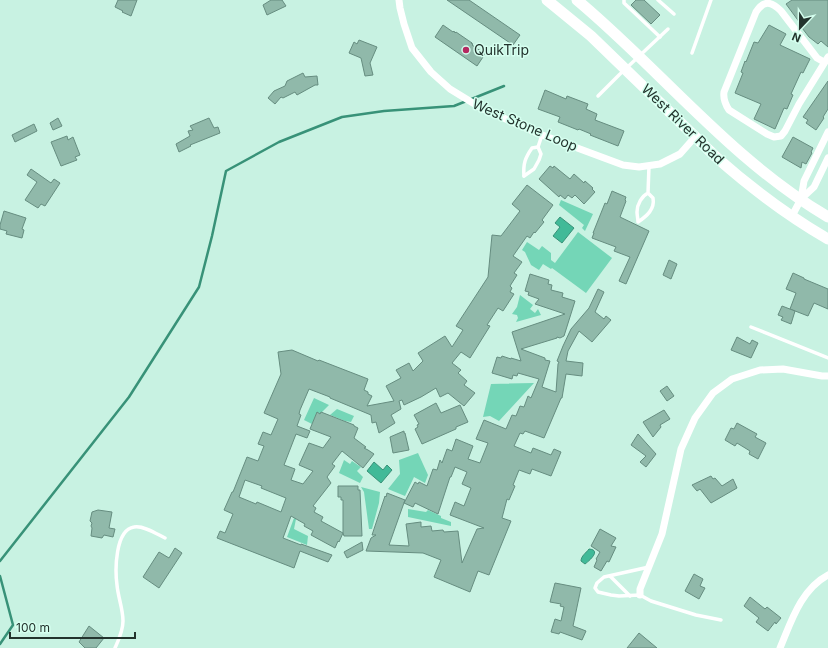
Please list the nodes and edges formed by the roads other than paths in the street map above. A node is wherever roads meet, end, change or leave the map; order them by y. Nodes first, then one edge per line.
1 (399, 0) edge
2 (547, 0) edge
3 (576, 0) edge
4 (624, 0) edge
5 (658, 0) edge
6 (711, 0) edge
7 (674, 14) dead end
8 (668, 29) dead end
9 (660, 37) junction
10 (692, 53) dead end
11 (639, 56) junction
12 (826, 60) edge
13 (626, 69) junction
14 (598, 96) dead end
15 (828, 132) edge
16 (542, 134) junction
17 (695, 137) junction
18 (538, 147) junction
19 (828, 158) edge
20 (649, 166) junction
21 (648, 193) junction
22 (801, 199) junction
23 (792, 216) junction
24 (828, 217) edge
25 (828, 239) edge
26 (751, 327) dead end
27 (828, 358) edge
28 (828, 376) edge
29 (165, 538) dead end
30 (649, 567) junction
31 (828, 575) edge
32 (610, 576) junction
33 (640, 595) junction
34 (630, 596) junction
35 (721, 620) dead end
36 (116, 648) edge
37 (780, 648) edge

1 - 16 street, West Stone Loop
2 - 13 main road, West River Road
3 - 11 main road, West River Road
4 - 9 lane
5 - 7 lane
6 - 10 lane
8 - 9 lane
9 - 11 lane
11 - 13 lane
11 - 22 main road, West River Road
12 - 12 street
13 - 14 lane
13 - 17 main road, West River Road
15 - 22 street
16 - 18 lane
16 - 20 street, West Stone Loop
17 - 20 street, West Stone Loop
17 - 23 main road, West River Road
18 - 18 lane
19 - 22 street
20 - 21 lane
21 - 21 lane
22 - 23 street
22 - 24 main road, West River Road
23 - 25 main road, West River Road
26 - 27 lane
28 - 30 street
29 - 36 lane
30 - 32 lane
30 - 33 street
31 - 37 street
32 - 34 lane
32 - 34 lane
33 - 34 lane
33 - 35 lane

